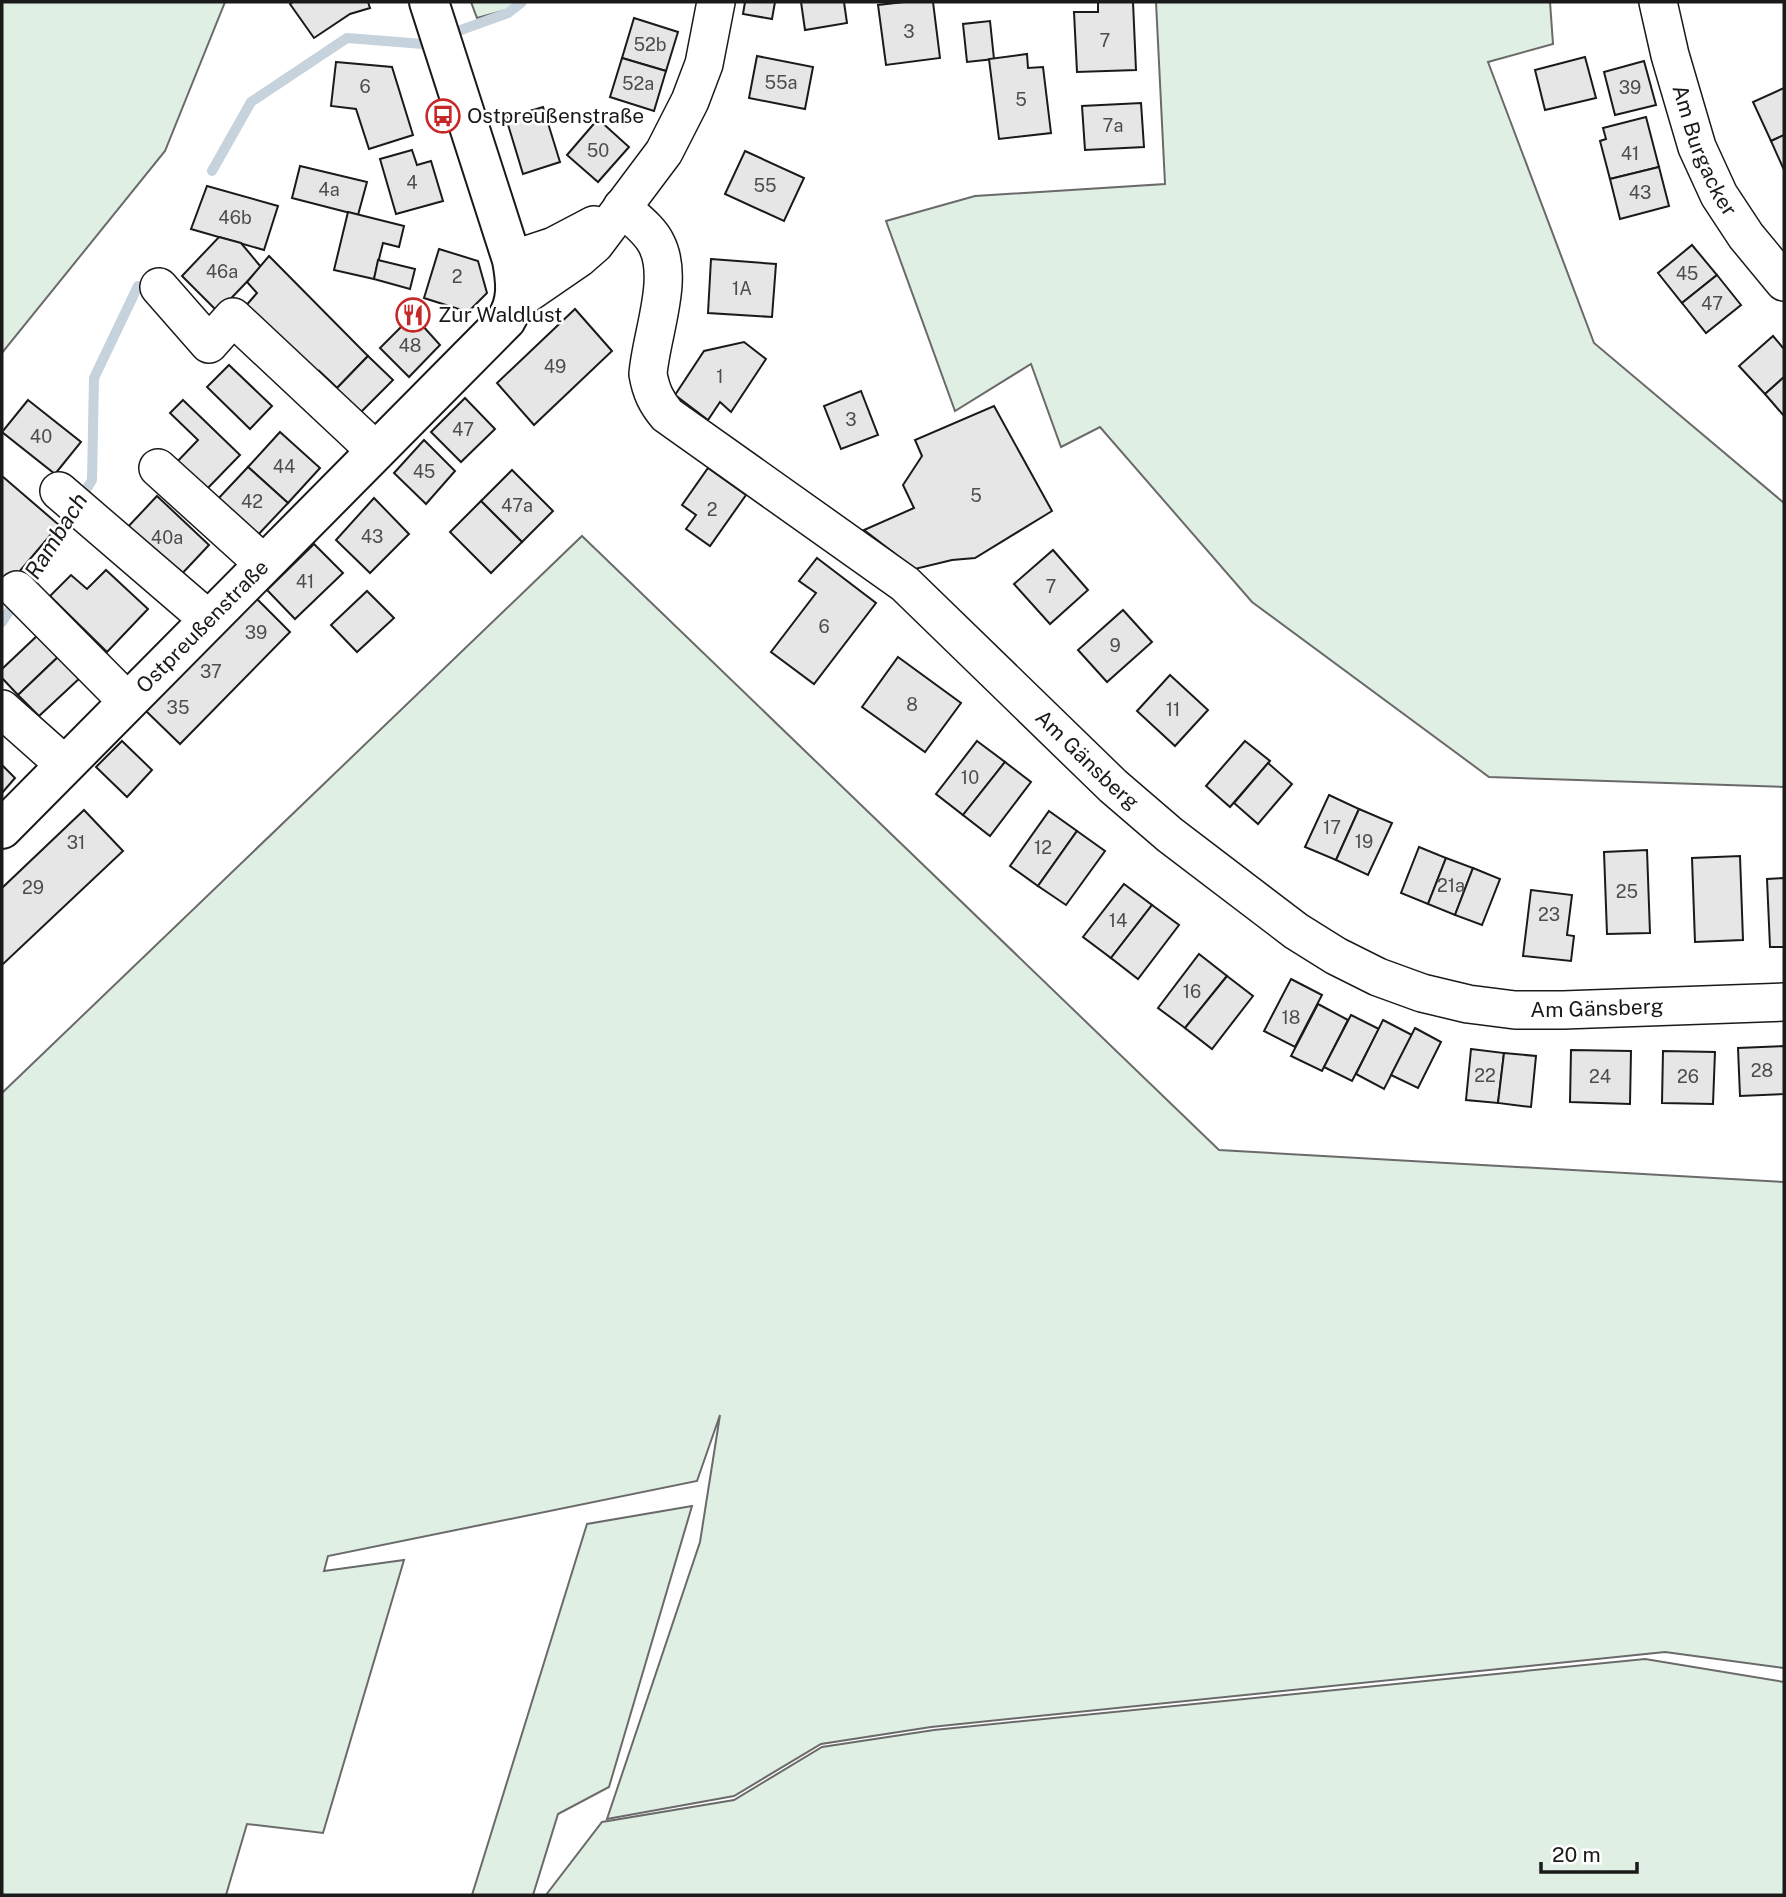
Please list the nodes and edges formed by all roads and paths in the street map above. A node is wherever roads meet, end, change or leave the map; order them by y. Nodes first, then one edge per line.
1 (716, 2) edge
2 (1658, 2) edge
3 (432, 9) edge
4 (622, 207) junction
5 (512, 260) junction
6 (1784, 282) edge
7 (159, 287) dead end
8 (515, 302) junction
9 (376, 451) junction
10 (158, 468) dead end
11 (72, 503) dead end
12 (264, 564) junction
13 (21, 594) dead end
14 (209, 620) junction
15 (128, 702) junction
16 (2, 709) edge
17 (65, 765) junction
18 (2, 829) edge
19 (1784, 1002) edge

1 - 4 street, Ostpreußenstraße
2 - 6 street, Am Burgacker
3 - 5 main road
4 - 5 street, Ostpreußenstraße
4 - 8 street, Ostpreußenstraße
4 - 19 street, Am Gänsberg
5 - 8 main road
7 - 9 street
8 - 9 main road, Ostpreußenstraße
9 - 12 main road, Ostpreußenstraße
10 - 12 street
11 - 14 street
12 - 14 main road, Ostpreußenstraße
13 - 15 street
14 - 15 main road, Ostpreußenstraße
15 - 17 main road, Ostpreußenstraße
16 - 17 street
17 - 18 main road, Ostpreußenstraße

